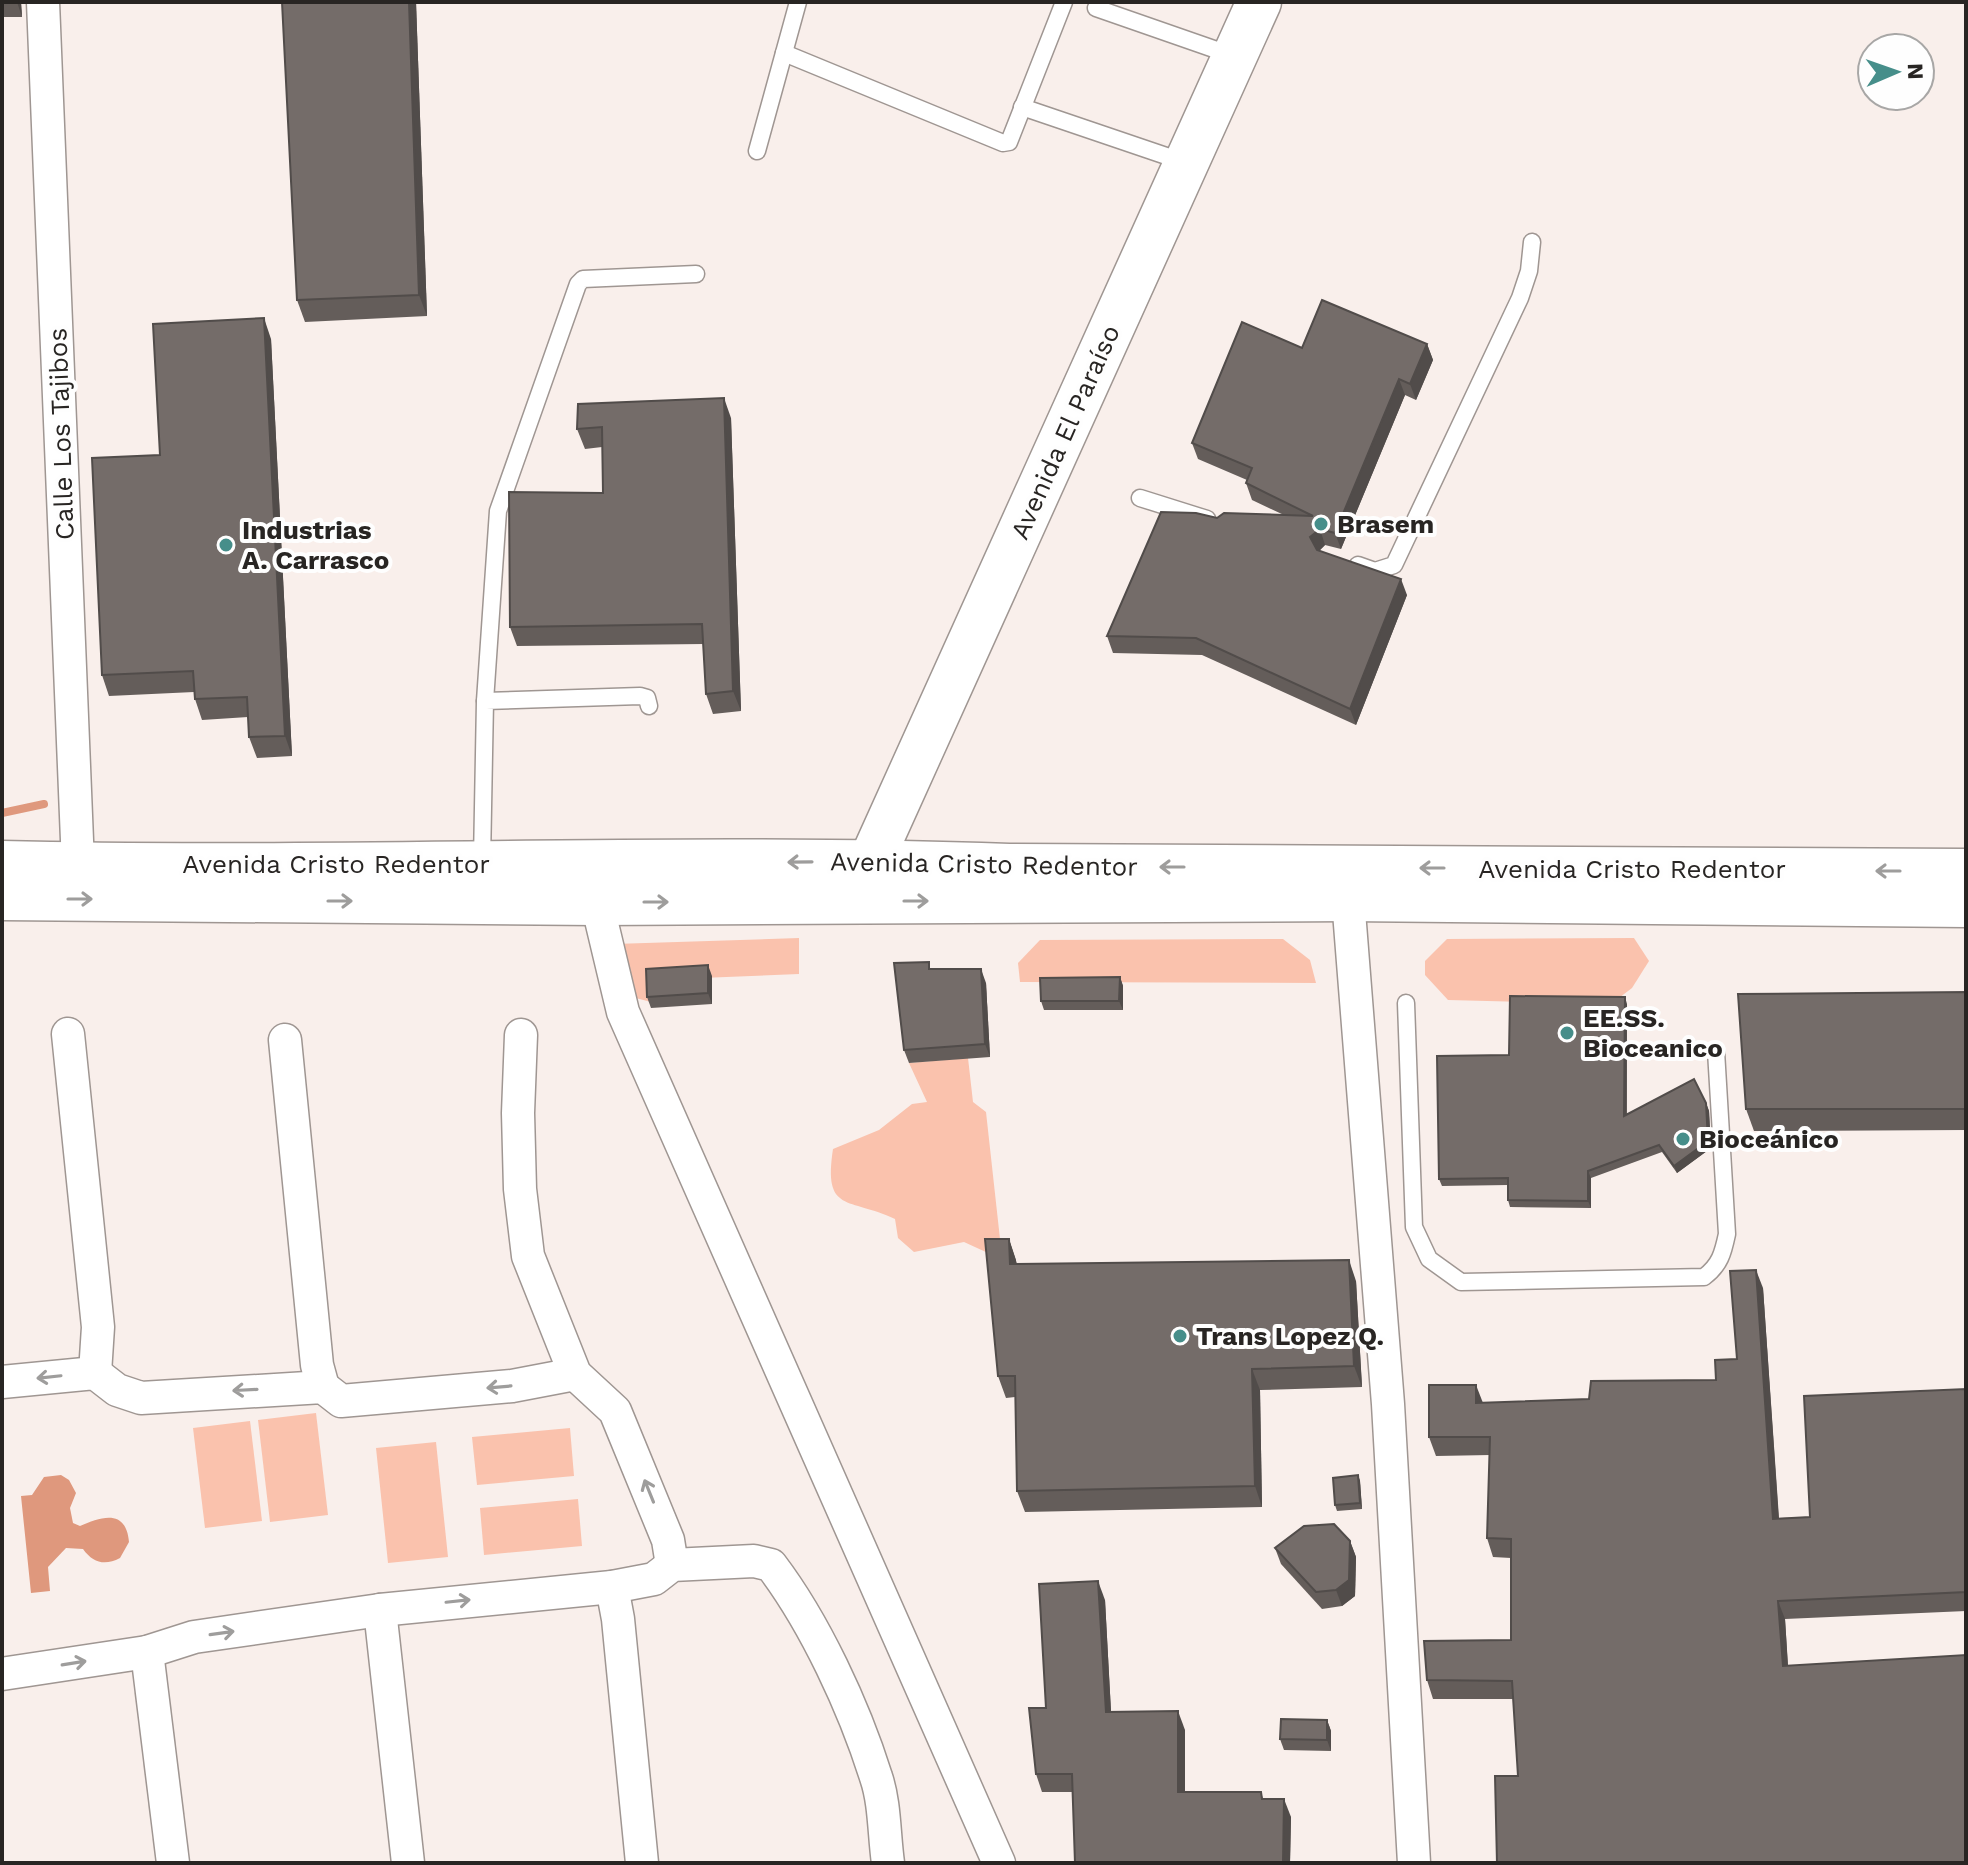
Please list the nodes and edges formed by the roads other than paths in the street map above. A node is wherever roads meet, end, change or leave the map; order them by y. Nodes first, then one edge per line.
1 (43, 2) edge
2 (798, 2) edge
3 (1064, 2) edge
4 (1259, 2) edge
5 (1096, 8) dead end
6 (784, 53) junction
7 (1235, 56) junction
8 (1022, 107) junction
9 (757, 151) dead end
10 (1186, 163) junction
11 (1532, 242) dead end
12 (696, 274) dead end
13 (1140, 498) dead end
14 (1221, 523) edge
15 (1339, 560) edge
16 (485, 701) junction
17 (649, 706) dead end
18 (871, 861) junction
19 (2, 863) edge
20 (482, 863) junction
21 (78, 865) junction
22 (1966, 871) edge
23 (2, 898) edge
24 (1348, 899) junction
25 (597, 903) junction
26 (1966, 905) edge
27 (1406, 1003) dead end
28 (68, 1034) dead end
29 (521, 1035) dead end
30 (285, 1040) dead end
31 (1716, 1051) dead end
32 (95, 1373) junction
33 (575, 1374) junction
34 (2, 1382) edge
35 (323, 1387) junction
36 (672, 1565) junction
37 (612, 1587) junction
38 (380, 1610) junction
39 (147, 1652) junction
40 (2, 1674) edge
41 (173, 1863) edge
42 (408, 1863) edge
43 (642, 1863) edge
44 (888, 1863) edge
45 (999, 1863) edge
46 (1414, 1863) edge

1 - 21 street, Calle Los Tajibos
2 - 6 lane
3 - 8 lane
4 - 7 main road, Avenida El Paraíso
5 - 7 lane
6 - 8 lane
6 - 9 lane
7 - 10 main road, Avenida El Paraíso
8 - 10 lane
10 - 18 main road, Avenida El Paraíso
11 - 15 lane
12 - 16 lane
13 - 14 lane
16 - 17 lane
16 - 20 lane
18 -> 20 main road, Avenida Cristo Redentor
22 -> 18 main road, Avenida Cristo Redentor
19 - 21 main road, Avenida Cristo Redentor
20 - 21 main road, Avenida Cristo Redentor
23 -> 25 main road, Avenida Cristo Redentor
25 -> 24 main road, Avenida Cristo Redentor
24 - 26 main road, Avenida Cristo Redentor
24 - 46 street
25 - 45 street
27 - 31 lane
28 - 32 street
29 - 33 street
30 - 35 street
32 -> 34 street
35 -> 32 street
33 -> 35 street
36 -> 33 street
36 - 37 street
36 - 44 street
38 -> 37 street
37 - 43 street
39 -> 38 street
38 - 42 street
40 -> 39 street
39 - 41 street

